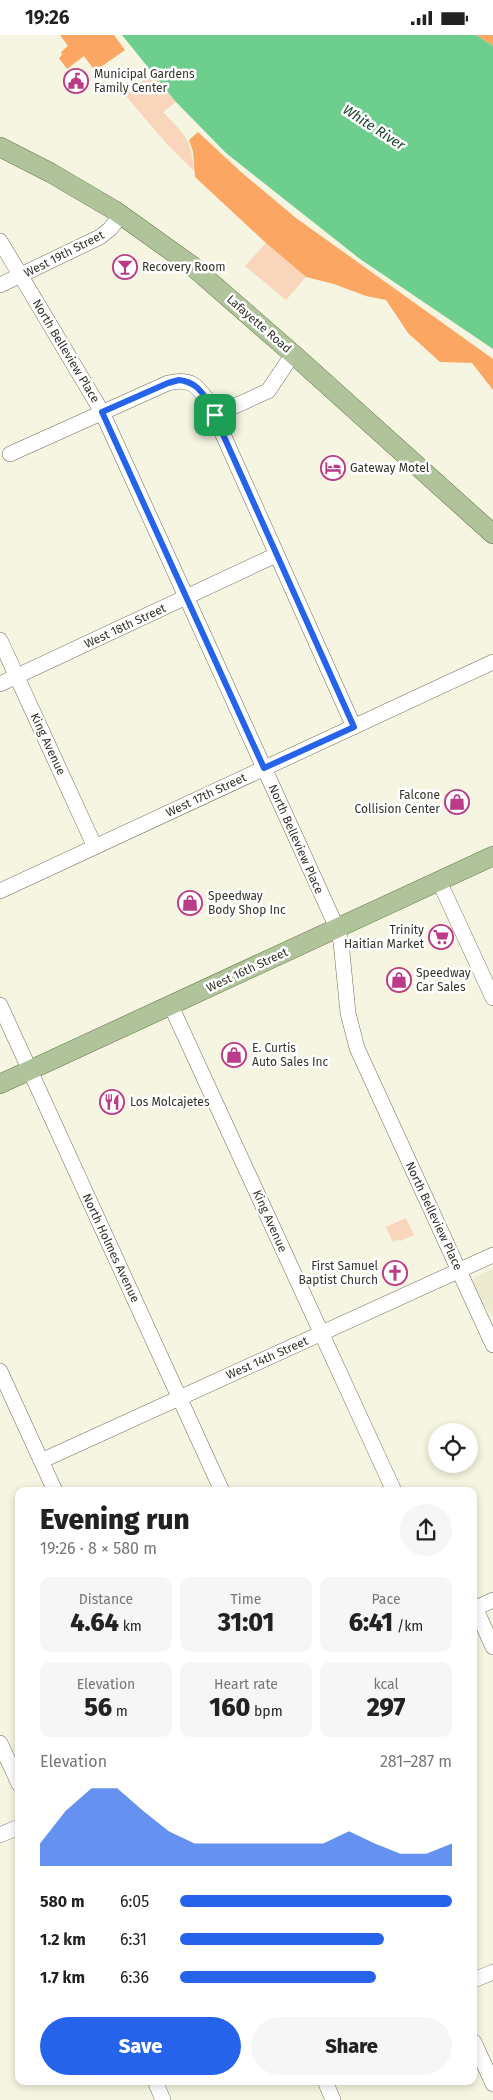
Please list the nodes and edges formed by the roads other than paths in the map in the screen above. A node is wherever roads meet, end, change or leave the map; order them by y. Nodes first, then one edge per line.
1 (0, 147) edge
2 (121, 215) junction
3 (0, 241) edge
4 (21, 275) junction
5 (0, 285) edge
6 (294, 354) junction
7 (102, 412) junction
8 (215, 415) junction
9 (10, 454) dead end
10 (493, 534) edge
11 (276, 555) junction
12 (186, 598) junction
13 (0, 640) edge
14 (493, 662) edge
15 (16, 676) junction
16 (0, 684) edge
17 (354, 727) junction
18 (264, 768) junction
19 (95, 847) junction
20 (493, 856) edge
21 (439, 881) junction
22 (0, 891) edge
23 (337, 928) junction
24 (493, 998) edge
25 (0, 1005) edge
26 (171, 1006) junction
27 (30, 1071) junction
28 (0, 1084) edge
29 (493, 1255) edge
30 (459, 1271) junction
31 (321, 1333) junction
32 (493, 1345) edge
33 (0, 1371) edge
34 (179, 1398) junction
35 (41, 1461) junction
36 (53, 1487) edge
37 (220, 1487) edge
38 (392, 1487) edge
39 (493, 1600) edge
40 (477, 1606) edge
41 (477, 1613) edge
42 (493, 1647) edge
43 (0, 1743) edge
44 (15, 1775) edge
45 (15, 1829) edge
46 (0, 1835) edge
47 (493, 1971) edge
48 (477, 1979) edge
49 (477, 2049) edge
50 (493, 2084) edge
51 (157, 2085) edge
52 (326, 2085) edge
53 (163, 2100) edge
54 (333, 2100) edge

1 - 2 main road, Lafayette Road
2 - 4 street, West 19th Street
2 - 6 main road, Lafayette Road
3 - 4 street, North Belleview Place
4 - 5 street, West 19th Street
4 - 7 street, North Belleview Place
6 - 8 street
6 - 10 main road, Lafayette Road
7 - 8 street
7 - 9 street
7 - 12 street, North Belleview Place
8 - 11 street
11 - 12 street, West 18th Street
11 - 17 street
12 - 15 street, West 18th Street
12 - 18 street, North Belleview Place
13 - 15 street, King Avenue
14 - 17 street, West 17th Street
15 - 16 street, West 18th Street
15 - 19 street, King Avenue
17 - 18 street, West 17th Street
18 - 19 street, West 17th Street
18 - 23 street, North Belleview Place
19 - 22 street, West 17th Street
20 - 21 main road, West 16th Street
21 - 23 main road, West 16th Street
21 - 24 street
23 - 26 main road, West 16th Street
23 - 30 street, North Belleview Place
25 - 27 street, North Holmes Avenue
26 - 27 main road, West 16th Street
26 - 31 street, King Avenue
27 - 28 main road, West 16th Street
27 - 34 street, North Holmes Avenue
29 - 30 street, West 14th Street
30 - 31 street, West 14th Street
30 - 32 street, North Belleview Place
31 - 34 street, West 14th Street
31 - 38 street, King Avenue
33 - 35 street
34 - 35 street, West 14th Street
34 - 37 street, North Holmes Avenue
35 - 36 street
39 - 40 street
41 - 42 street
43 - 44 street
45 - 46 street
47 - 48 street
49 - 50 street
51 - 53 street
52 - 54 street

